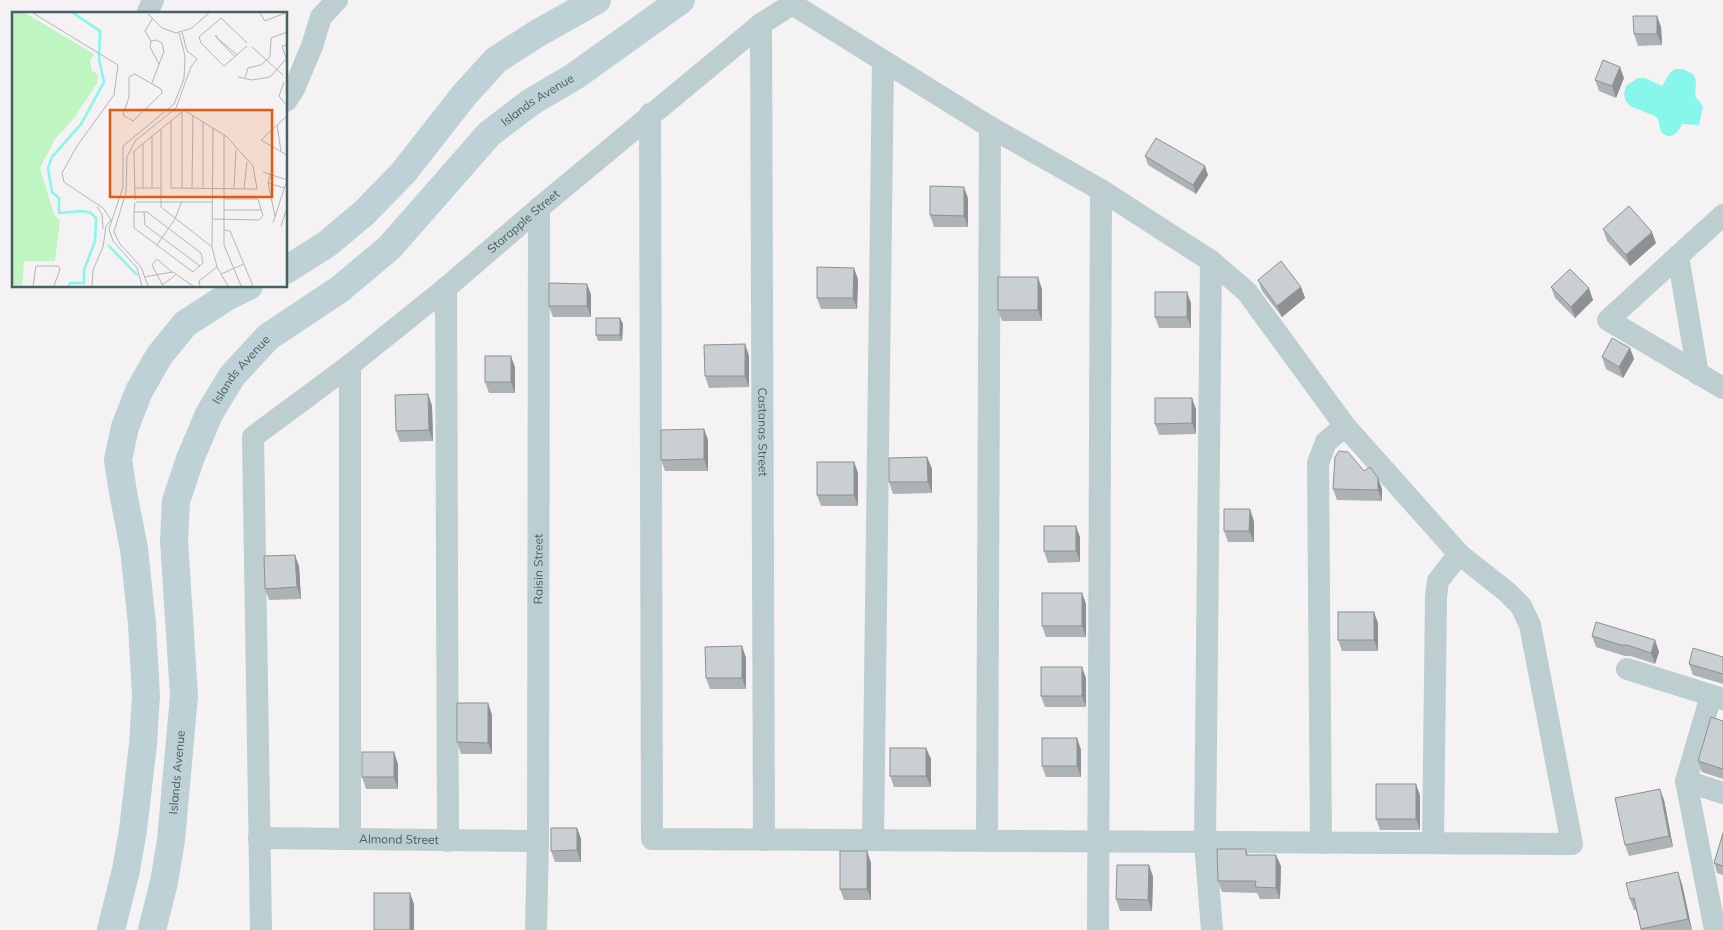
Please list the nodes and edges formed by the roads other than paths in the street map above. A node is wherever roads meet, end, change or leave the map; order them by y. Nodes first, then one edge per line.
1 (153, 0) edge
2 (336, 0) edge
3 (597, 0) edge
4 (681, 0) edge
5 (148, 12) edge
6 (760, 24) junction
7 (883, 61) junction
8 (288, 98) edge
9 (650, 114) junction
10 (990, 127) junction
11 (1101, 190) junction
12 (539, 208) junction
13 (1723, 215) edge
14 (1678, 256) junction
15 (1211, 261) junction
16 (288, 269) edge
17 (245, 288) edge
18 (446, 288) junction
19 (350, 365) junction
20 (1698, 374) junction
21 (1723, 388) edge
22 (1345, 426) junction
23 (1460, 554) junction
24 (1627, 669) dead end
25 (146, 696) junction
26 (184, 696) junction
27 (1717, 697) edge
28 (1686, 781) junction
29 (1723, 794) edge
30 (259, 838) junction
31 (350, 838) junction
32 (764, 840) junction
33 (873, 840) junction
34 (448, 841) junction
35 (987, 841) junction
36 (538, 842) junction
37 (1099, 842) junction
38 (1205, 842) junction
39 (1322, 843) junction
40 (1433, 843) junction
41 (1714, 886) edge
42 (111, 930) edge
43 (152, 930) edge
44 (261, 930) edge
45 (536, 930) edge
46 (1098, 930) edge
47 (1212, 930) edge
48 (1715, 930) edge

1 - 5 street
2 - 8 street
3 - 16 street
4 - 26 street, Islands Avenue
6 - 7 street, Starapple Street
6 - 9 street, Starapple Street
6 - 32 street, Castanas Street
7 - 10 street
7 - 33 street
9 - 12 street, Starapple Street
9 - 32 street
10 - 11 street
10 - 35 street
11 - 15 street
11 - 37 street
12 - 18 street, Starapple Street
12 - 36 street, Raisin Street
13 - 14 street
14 - 20 street
14 - 20 street
15 - 22 street
15 - 38 street
17 - 25 street
18 - 19 street, Starapple Street
18 - 34 street
19 - 30 street, Starapple Street
19 - 31 street
20 - 21 street
22 - 23 street
22 - 39 street
23 - 40 street
23 - 40 street
24 - 27 street
25 - 26 street
25 - 42 street
26 - 43 street, Islands Avenue
27 - 28 street
28 - 29 street
28 - 41 street
30 - 31 street, Almond Street
30 - 44 street
31 - 34 street, Almond Street
32 - 33 street
33 - 35 street
34 - 36 street, Almond Street
35 - 37 street
36 - 45 street, Raisin Street
37 - 38 street
37 - 46 street
38 - 39 street
38 - 47 street
39 - 40 street
41 - 48 street

